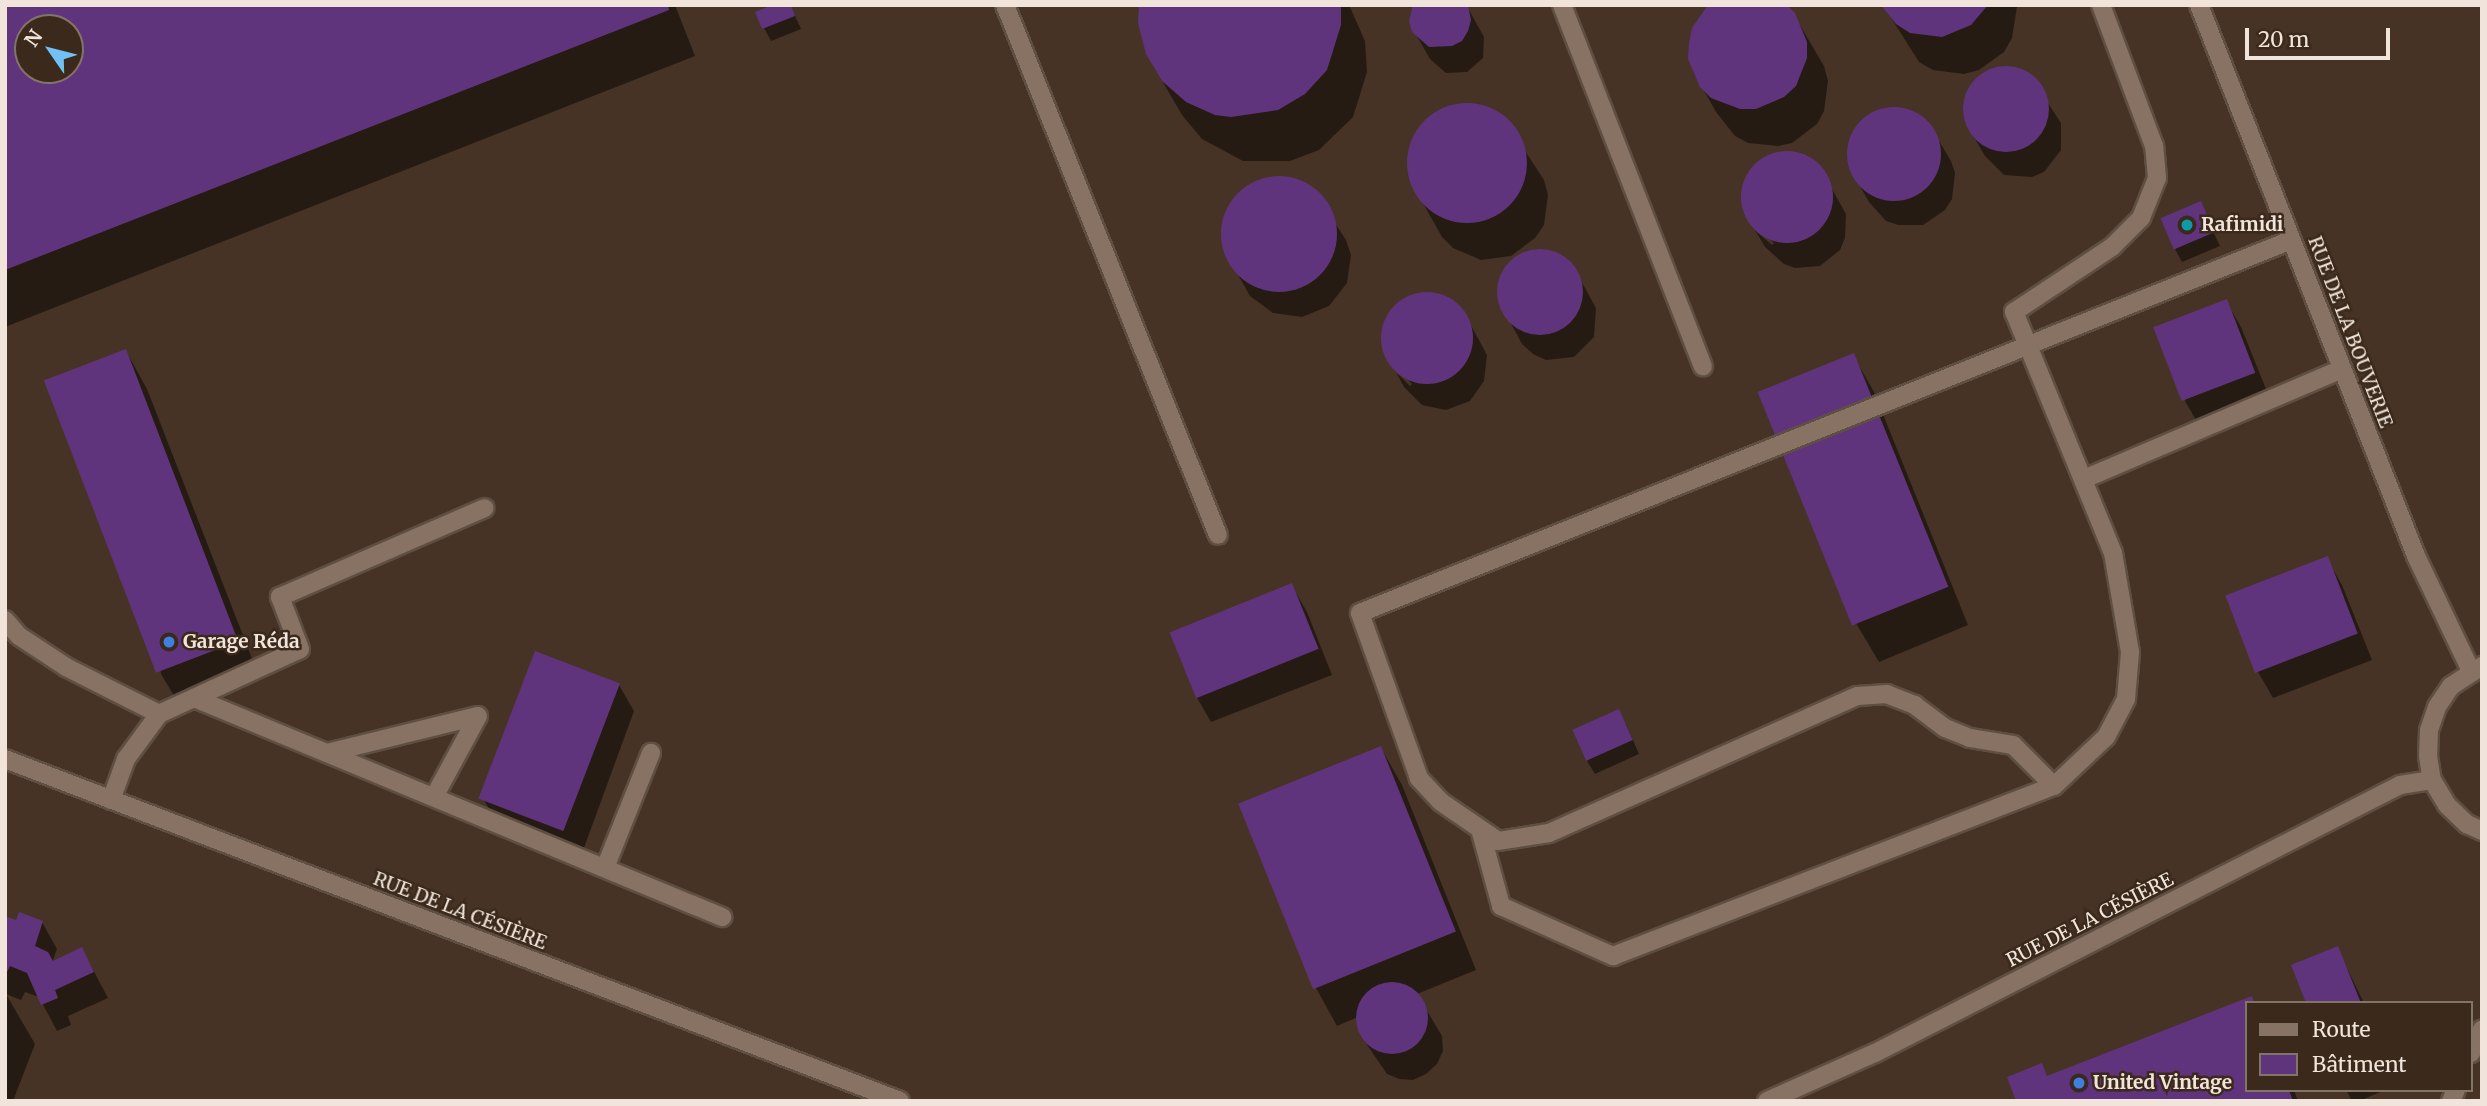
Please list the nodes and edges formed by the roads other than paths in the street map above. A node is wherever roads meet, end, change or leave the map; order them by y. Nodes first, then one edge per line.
1 (1005, 5) edge
2 (1562, 5) edge
3 (2101, 5) edge
4 (2199, 5) edge
5 (2291, 240) junction
6 (2027, 348) junction
7 (1703, 367) dead end
8 (2342, 369) junction
9 (2084, 479) junction
10 (485, 508) dead end
11 (1219, 535) dead end
12 (5, 620) edge
13 (2476, 668) edge
14 (194, 698) junction
15 (159, 714) junction
16 (327, 753) junction
17 (651, 753) dead end
18 (5, 760) edge
19 (2432, 780) junction
20 (2054, 786) junction
21 (434, 797) junction
22 (111, 800) junction
23 (1480, 830) junction
24 (2482, 831) edge
25 (605, 868) junction
26 (722, 917) dead end
27 (2482, 1029) edge
28 (2473, 1049) edge
29 (900, 1101) edge
30 (1768, 1101) edge

1 - 11 street
2 - 7 street
3 - 6 street
4 - 5 street, RUE DE LA BOUVERIE
5 - 6 street
5 - 8 street, RUE DE LA BOUVERIE
6 - 9 street
6 - 23 street
8 - 9 street
8 - 13 street, RUE DE LA BOUVERIE
9 - 20 street
10 - 14 street
12 - 15 street
13 - 19 street
14 - 15 street
14 - 16 street
15 - 22 street
16 - 21 street
16 - 21 street
17 - 25 street
18 - 22 street, RUE DE LA CÉSIÈRE
19 - 24 street
19 - 30 street, RUE DE LA CÉSIÈRE
20 - 23 street
20 - 23 street
21 - 25 street
22 - 29 street, RUE DE LA CÉSIÈRE
25 - 26 street
27 - 28 street

